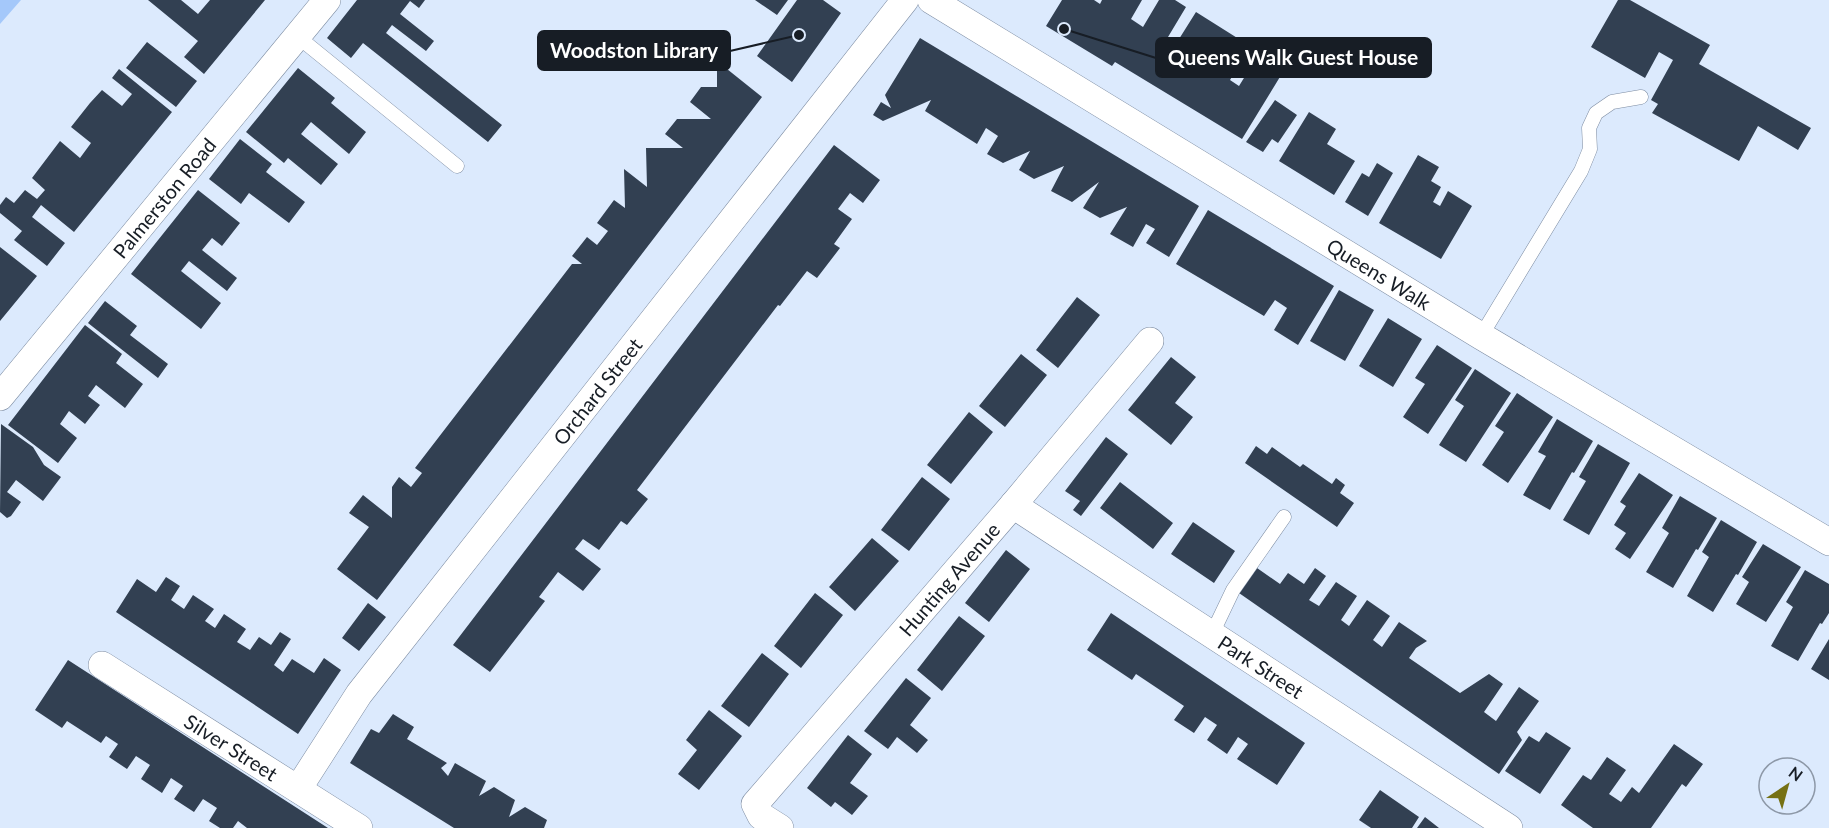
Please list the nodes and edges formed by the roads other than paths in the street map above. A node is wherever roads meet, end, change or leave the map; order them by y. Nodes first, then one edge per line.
1 (327, 0) edge
2 (905, 0) edge
3 (931, 0) edge
4 (297, 36) junction
5 (1641, 97) dead end
6 (456, 166) dead end
7 (1480, 336) junction
8 (1150, 341) dead end
9 (0, 396) edge
10 (1013, 505) junction
11 (1284, 517) dead end
12 (1829, 542) edge
13 (1212, 634) junction
14 (102, 665) dead end
15 (298, 789) junction
16 (770, 822) edge
17 (359, 828) edge
18 (1508, 828) edge

1 - 4 street, Palmerston Road
2 - 15 street, Orchard Street
3 - 7 street, Queens Walk
4 - 6 lane
4 - 9 street, Palmerston Road
5 - 7 lane
7 - 12 street, Queens Walk
8 - 10 street, Hunting Avenue
10 - 13 street, Park Street
10 - 16 street, Hunting Avenue
11 - 13 lane
13 - 18 street, Park Street
14 - 15 street, Silver Street
15 - 17 street, Silver Street

